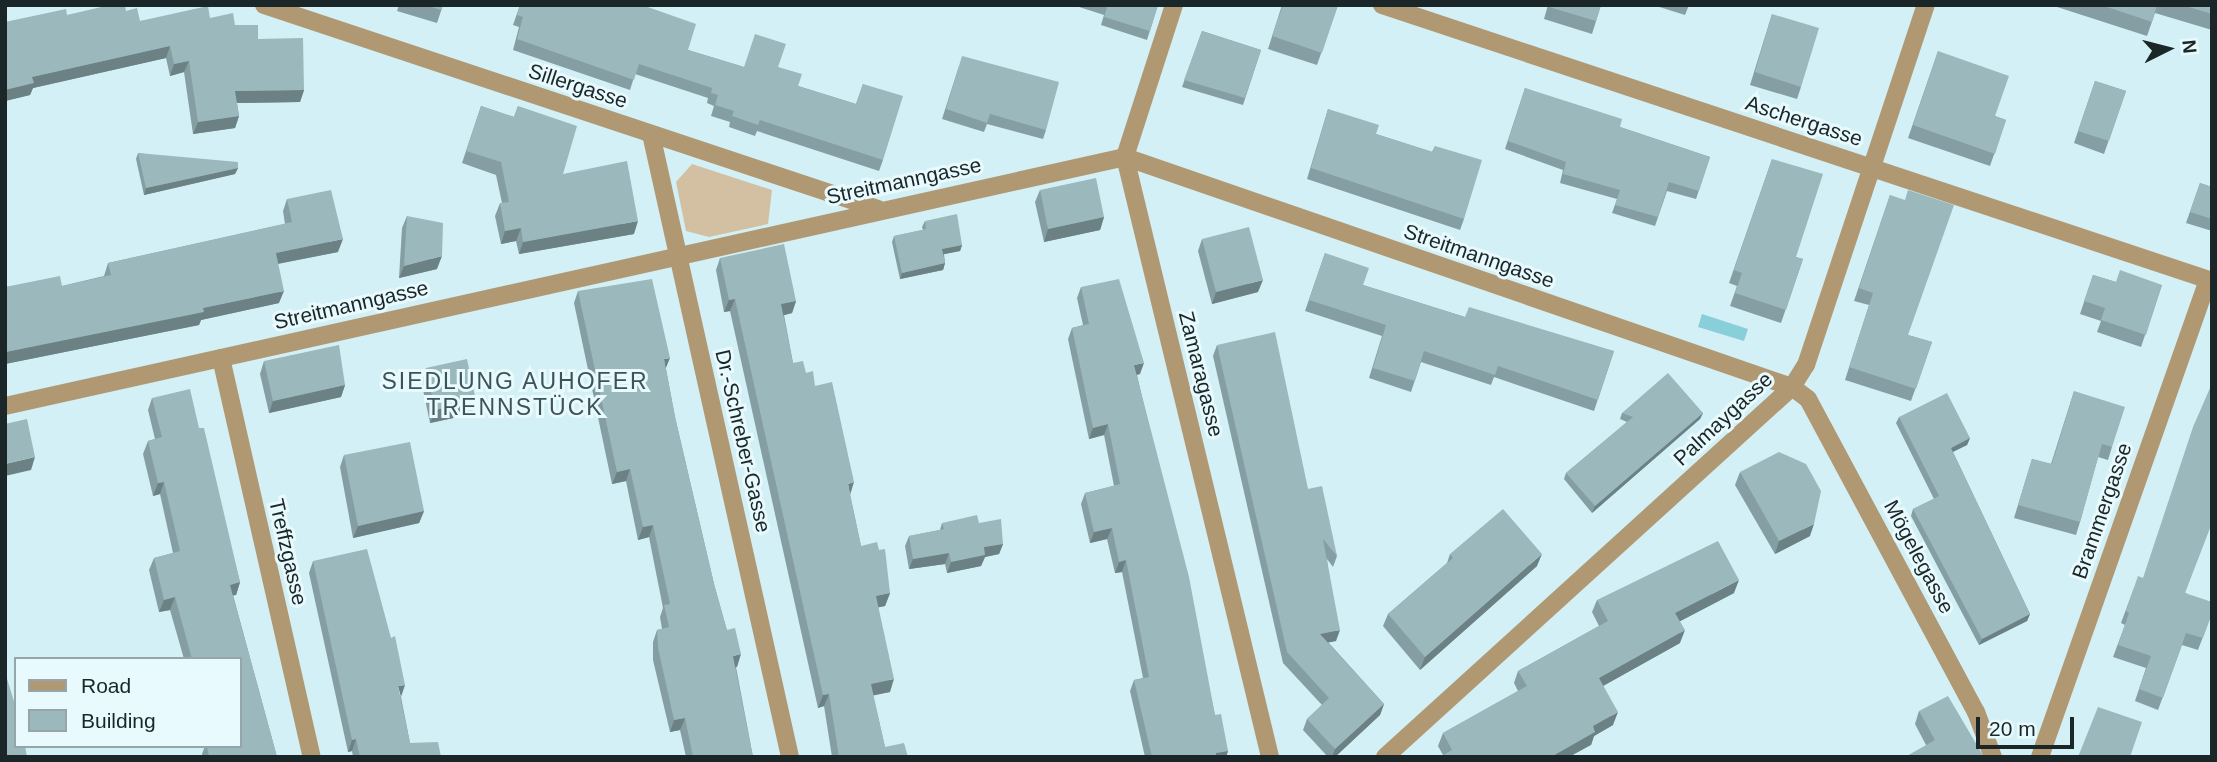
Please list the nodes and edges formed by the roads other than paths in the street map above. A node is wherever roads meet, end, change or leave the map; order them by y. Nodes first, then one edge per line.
1 (264, 5) edge
2 (1174, 5) edge
3 (1382, 5) edge
4 (1927, 5) edge
5 (651, 134) junction
6 (1125, 157) junction
7 (1873, 168) junction
8 (879, 209) junction
9 (678, 256) junction
10 (2210, 280) edge
11 (221, 358) junction
12 (1792, 387) junction
13 (5, 406) edge
14 (312, 757) edge
15 (790, 757) edge
16 (1270, 757) edge
17 (1385, 757) edge
18 (1993, 757) edge
19 (2040, 757) edge

1 - 5 street, Sillergasse
2 - 6 street
3 - 7 street, Aschergasse
4 - 7 street, Palmaygasse
5 - 8 street, Sillergasse
5 - 9 street, Dr.-Schreber-Gasse
6 - 8 street, Streitmanngasse
6 - 12 street, Streitmanngasse
6 - 16 street, Zamaragasse
7 - 10 street, Aschergasse
7 - 12 street, Palmaygasse
8 - 9 street, Streitmanngasse
9 - 11 street, Streitmanngasse
9 - 15 street, Dr.-Schreber-Gasse
10 - 19 street, Brammergasse
11 - 13 street, Streitmanngasse
11 - 14 street, Treffzgasse
12 - 17 street, Palmaygasse
12 - 18 street, Mögelegasse

